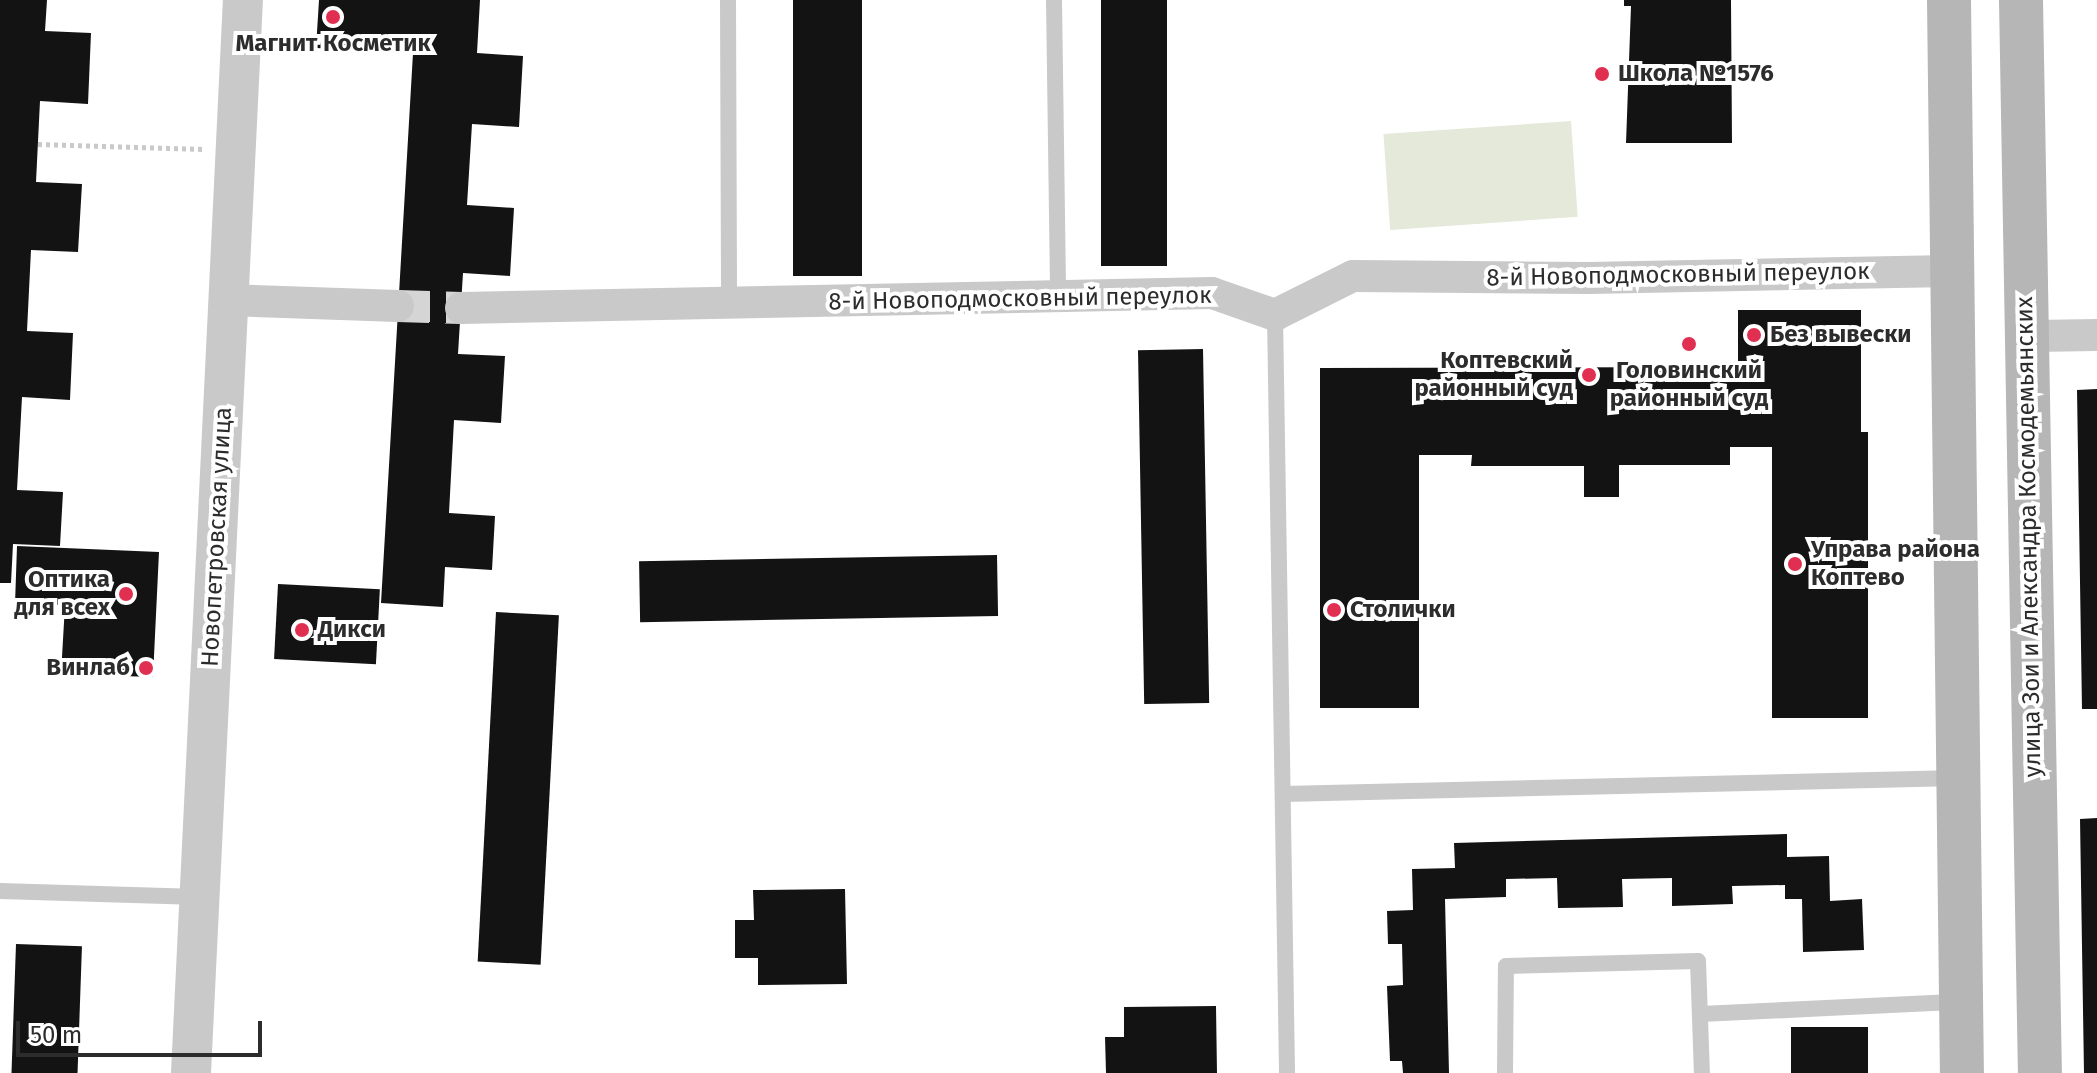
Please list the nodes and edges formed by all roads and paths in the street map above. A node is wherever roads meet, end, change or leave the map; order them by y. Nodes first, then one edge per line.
1 (243, 0) edge
2 (728, 0) edge
3 (1054, 0) edge
4 (1949, 0) edge
5 (2021, 0) edge
6 (38, 144) dead end
7 (236, 150) junction
8 (1950, 271) junction
9 (1058, 299) junction
10 (228, 300) junction
11 (729, 302) junction
12 (398, 306) tunnel mouth
13 (461, 308) tunnel mouth
14 (1275, 315) junction
15 (2097, 335) edge
16 (2025, 336) junction
17 (1958, 778) junction
18 (1284, 794) junction
19 (0, 891) edge
20 (200, 897) junction
21 (1961, 1002) junction
22 (1701, 1014) junction
23 (191, 1073) edge
24 (1287, 1073) edge
25 (1505, 1073) edge
26 (1702, 1073) edge
27 (1962, 1073) edge
28 (2040, 1073) edge

1 - 7 street, Новопетровская улица
2 - 11 lane
3 - 9 lane
4 - 8 main road
5 - 16 main road, улица Зои и Александра Космодемьянских
6 - 7 path
7 - 10 street, Новопетровская улица
8 - 14 street, 8-й Новоподмосковный переулок
8 - 17 main road
9 - 11 street, 8-й Новоподмосковный переулок
9 - 14 street, 8-й Новоподмосковный переулок
10 - 12 street
10 - 20 street, Новопетровская улица
11 - 13 street, 8-й Новоподмосковный переулок
14 - 18 lane
15 - 16 street
16 - 28 main road, улица Зои и Александра Космодемьянских
17 - 18 lane
17 - 21 main road
18 - 24 lane
19 - 20 lane
20 - 23 street, Новопетровская улица
21 - 22 lane
21 - 27 main road
22 - 25 lane
22 - 26 lane

